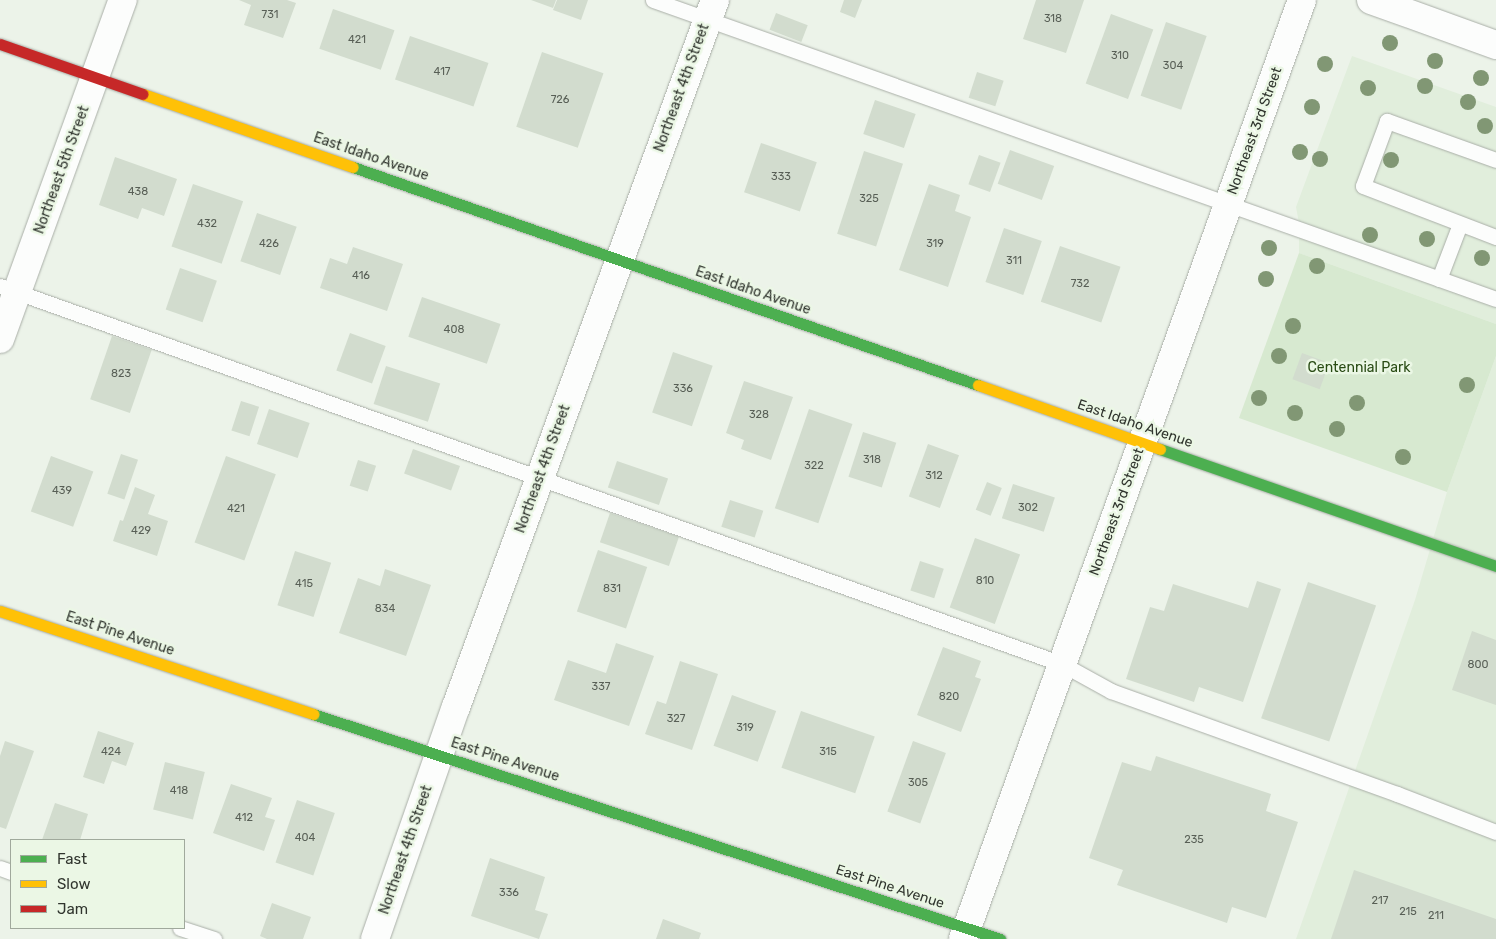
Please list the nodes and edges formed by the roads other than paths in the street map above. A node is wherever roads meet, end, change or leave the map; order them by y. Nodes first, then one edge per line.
1 (123, 0) edge
2 (653, 0) edge
3 (1302, 0) edge
4 (1371, 0) edge
5 (711, 10) edge
6 (0, 44) edge
7 (1496, 45) edge
8 (96, 77) junction
9 (1496, 160) edge
10 (1228, 204) junction
11 (1460, 224) junction
12 (1496, 237) edge
13 (619, 260) junction
14 (1439, 279) junction
15 (9, 289) edge
16 (1496, 299) edge
17 (0, 339) edge
18 (1142, 443) junction
19 (539, 478) junction
20 (1496, 566) edge
21 (0, 611) edge
22 (1062, 664) junction
23 (439, 754) junction
24 (1496, 832) edge
25 (183, 929) edge
26 (965, 933) edge
27 (214, 939) edge
28 (375, 939) edge
29 (1000, 939) edge

1 - 8 street, Northeast 5th Street
2 - 5 lane
3 - 10 street, Northeast 3rd Street
4 - 7 street
5 - 10 lane
5 - 13 street, Northeast 4th Street
6 - 8 street, East Idaho Avenue
8 - 13 street, East Idaho Avenue
8 - 15 street, Northeast 5th Street
9 - 11 lane
10 - 14 lane
10 - 18 street, Northeast 3rd Street
11 - 12 lane
11 - 14 lane
13 - 18 street, East Idaho Avenue
13 - 19 street, Northeast 4th Street
14 - 16 lane
15 - 17 street, Northeast 5th Street
15 - 19 lane
18 - 20 street, East Idaho Avenue
18 - 22 street, Northeast 3rd Street
19 - 22 lane
19 - 23 street, Northeast 4th Street
21 - 23 street, East Pine Avenue
22 - 24 lane
22 - 26 street, Northeast 3rd Street
23 - 26 street, East Pine Avenue
23 - 28 street, Northeast 4th Street
25 - 27 lane
26 - 29 street, East Pine Avenue

